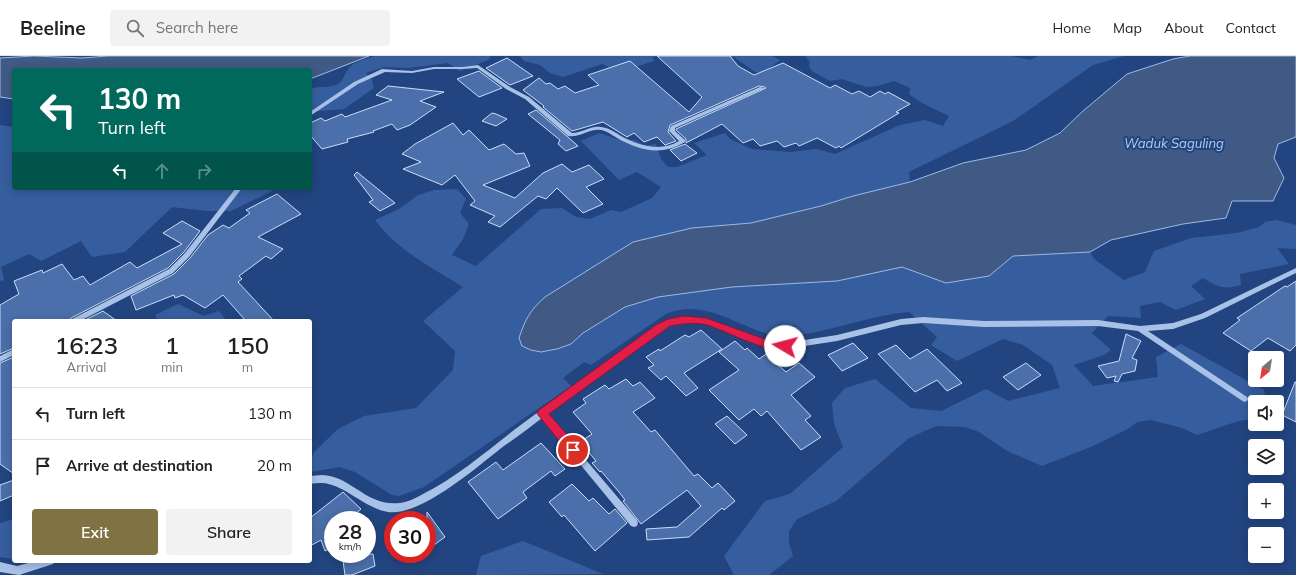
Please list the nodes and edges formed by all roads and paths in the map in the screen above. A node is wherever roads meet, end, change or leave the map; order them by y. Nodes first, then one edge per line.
1 (762, 88) dead end
2 (312, 113) edge
3 (237, 190) edge
4 (1296, 270) edge
5 (78, 319) edge
6 (1140, 329) junction
7 (12, 353) edge
8 (0, 359) edge
9 (1244, 399) dead end
10 (542, 413) junction
11 (312, 480) edge
12 (634, 523) dead end
13 (44, 563) edge
14 (0, 567) edge
15 (17, 573) edge

1 - 2 street
3 - 5 street
4 - 6 street
6 - 9 street
6 - 10 street
7 - 8 street
10 - 11 street
10 - 12 street
13 - 15 street
14 - 15 street

